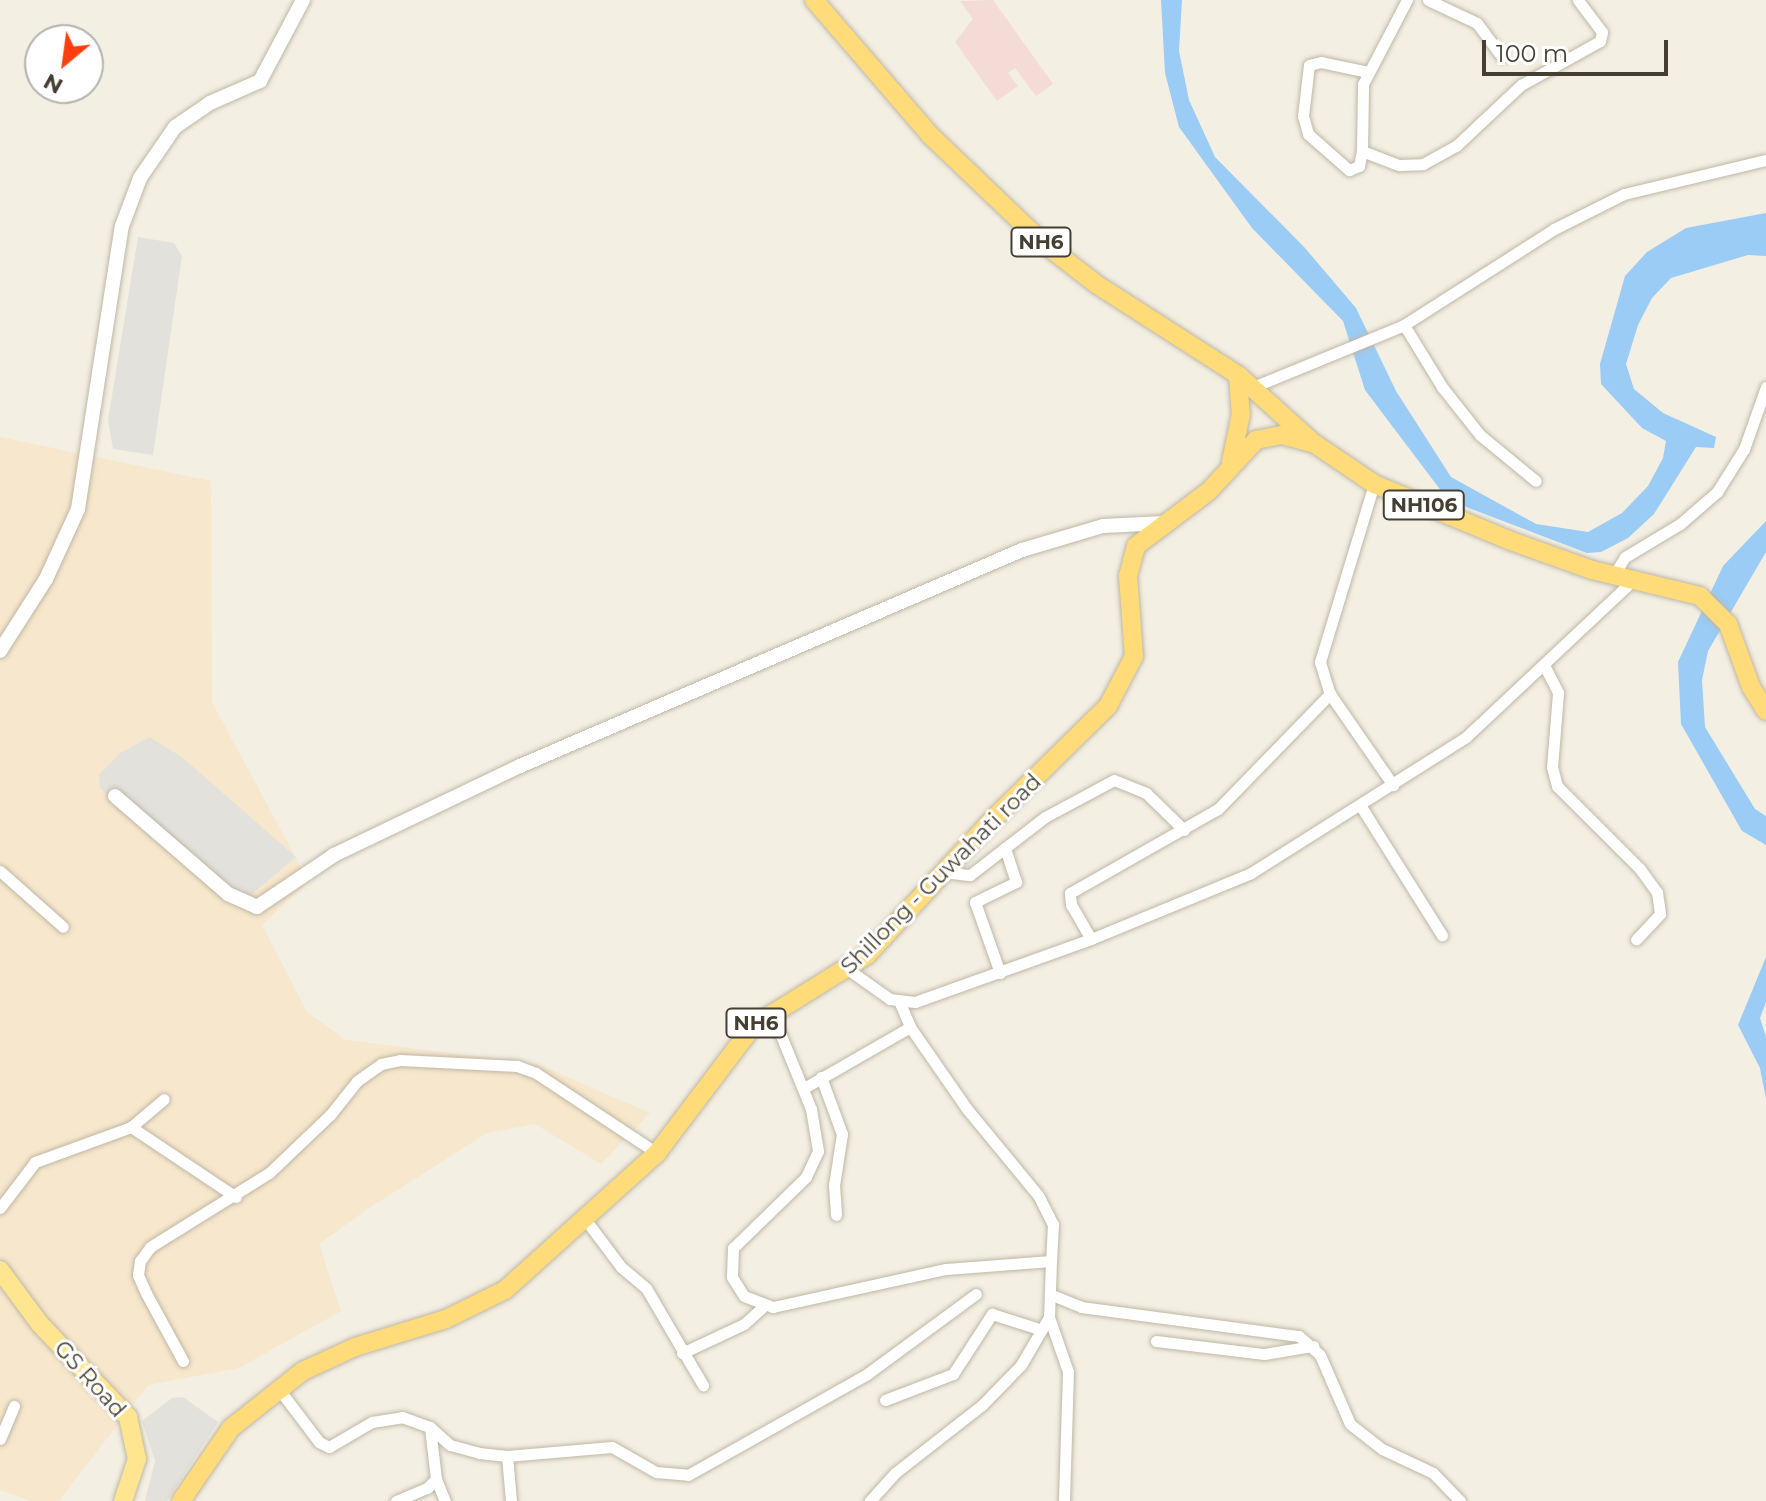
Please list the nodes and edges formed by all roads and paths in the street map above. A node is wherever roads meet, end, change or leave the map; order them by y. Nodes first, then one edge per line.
1 (303, 0) edge
2 (814, 0) edge
3 (1407, 0) edge
4 (1428, 0) edge
5 (1578, 0) edge
6 (1502, 57) dead end
7 (1368, 72) junction
8 (1362, 151) junction
9 (1766, 160) edge
10 (1399, 327) junction
11 (1246, 381) junction
12 (1766, 387) edge
13 (1315, 444) junction
14 (1229, 468) junction
15 (1536, 481) dead end
16 (1374, 484) junction
17 (1164, 523) junction
18 (1628, 579) junction
19 (0, 651) edge
20 (1544, 665) junction
21 (1330, 694) junction
22 (1766, 711) edge
23 (1393, 785) junction
24 (115, 796) dead end
25 (1360, 805) junction
26 (1184, 830) junction
27 (1005, 848) junction
28 (0, 871) edge
29 (944, 872) junction
30 (63, 927) dead end
31 (1442, 935) dead end
32 (1091, 939) junction
33 (1636, 940) dead end
34 (849, 970) junction
35 (1000, 973) junction
36 (900, 1003) junction
37 (771, 1011) junction
38 (910, 1027) junction
39 (821, 1077) junction
40 (804, 1088) junction
41 (164, 1099) dead end
42 (131, 1127) junction
43 (657, 1153) junction
44 (236, 1197) junction
45 (0, 1208) edge
46 (836, 1215) dead end
47 (585, 1219) junction
48 (1051, 1261) junction
49 (2, 1276) edge
50 (976, 1294) dead end
51 (1052, 1295) junction
52 (763, 1307) junction
53 (1049, 1317) junction
54 (1042, 1330) junction
55 (1156, 1341) dead end
56 (1313, 1346) junction
57 (682, 1353) junction
58 (183, 1361) dead end
59 (703, 1385) dead end
60 (278, 1388) junction
61 (885, 1400) dead end
62 (14, 1406) dead end
63 (430, 1427) junction
64 (0, 1439) edge
65 (507, 1456) junction
66 (436, 1479) junction
67 (123, 1501) edge
68 (181, 1501) edge
69 (396, 1501) edge
70 (445, 1501) edge
71 (511, 1501) edge
72 (870, 1501) edge
73 (1064, 1501) edge
74 (1460, 1501) edge

1 - 19 street
2 - 11 highway, NH6
3 - 7 street
4 - 6 street
5 - 8 street
7 - 8 street
7 - 8 street
9 - 10 street
10 - 11 street
10 - 15 street
11 - 13 highway, NH106
11 - 14 highway
12 - 18 street
13 - 14 highway, NH106
13 - 16 highway, NH106
14 - 17 highway, Shillong - Guwahati road / NH6
16 - 18 highway, NH106
16 - 21 street
17 - 24 street
17 - 29 highway, Shillong - Guwahati road / NH6
18 - 20 street
18 - 22 highway, NH106
20 - 23 street
20 - 33 street
21 - 23 street
21 - 26 street
23 - 25 street
25 - 31 street
25 - 32 street
26 - 27 street
26 - 32 street
27 - 29 street
27 - 35 street
28 - 30 street
29 - 34 highway, Shillong - Guwahati road / NH6
32 - 35 street
34 - 36 street
34 - 37 highway, Shillong - Guwahati road / NH6
35 - 36 street
36 - 38 street
37 - 40 street
37 - 43 highway, Shillong - Guwahati road / NH6
38 - 39 street
38 - 48 street
39 - 40 street
39 - 46 street
40 - 52 street
41 - 42 street
42 - 44 street
42 - 45 street
43 - 44 street
43 - 47 highway, Shillong - Guwahati road / NH6
44 - 58 street
47 - 57 street
47 - 60 highway, Shillong - Guwahati road / NH6
48 - 51 street
48 - 52 street
49 - 67 main road, GS Road
50 - 65 street
51 - 53 street
51 - 56 street
52 - 57 street
53 - 54 street
53 - 73 street
54 - 61 street
54 - 72 street
55 - 56 street
56 - 74 street
57 - 59 street
60 - 63 street
60 - 68 highway, Shillong - Guwahati road / NH6
62 - 64 street
63 - 65 street
63 - 66 street
65 - 71 street
66 - 69 street
66 - 70 street

